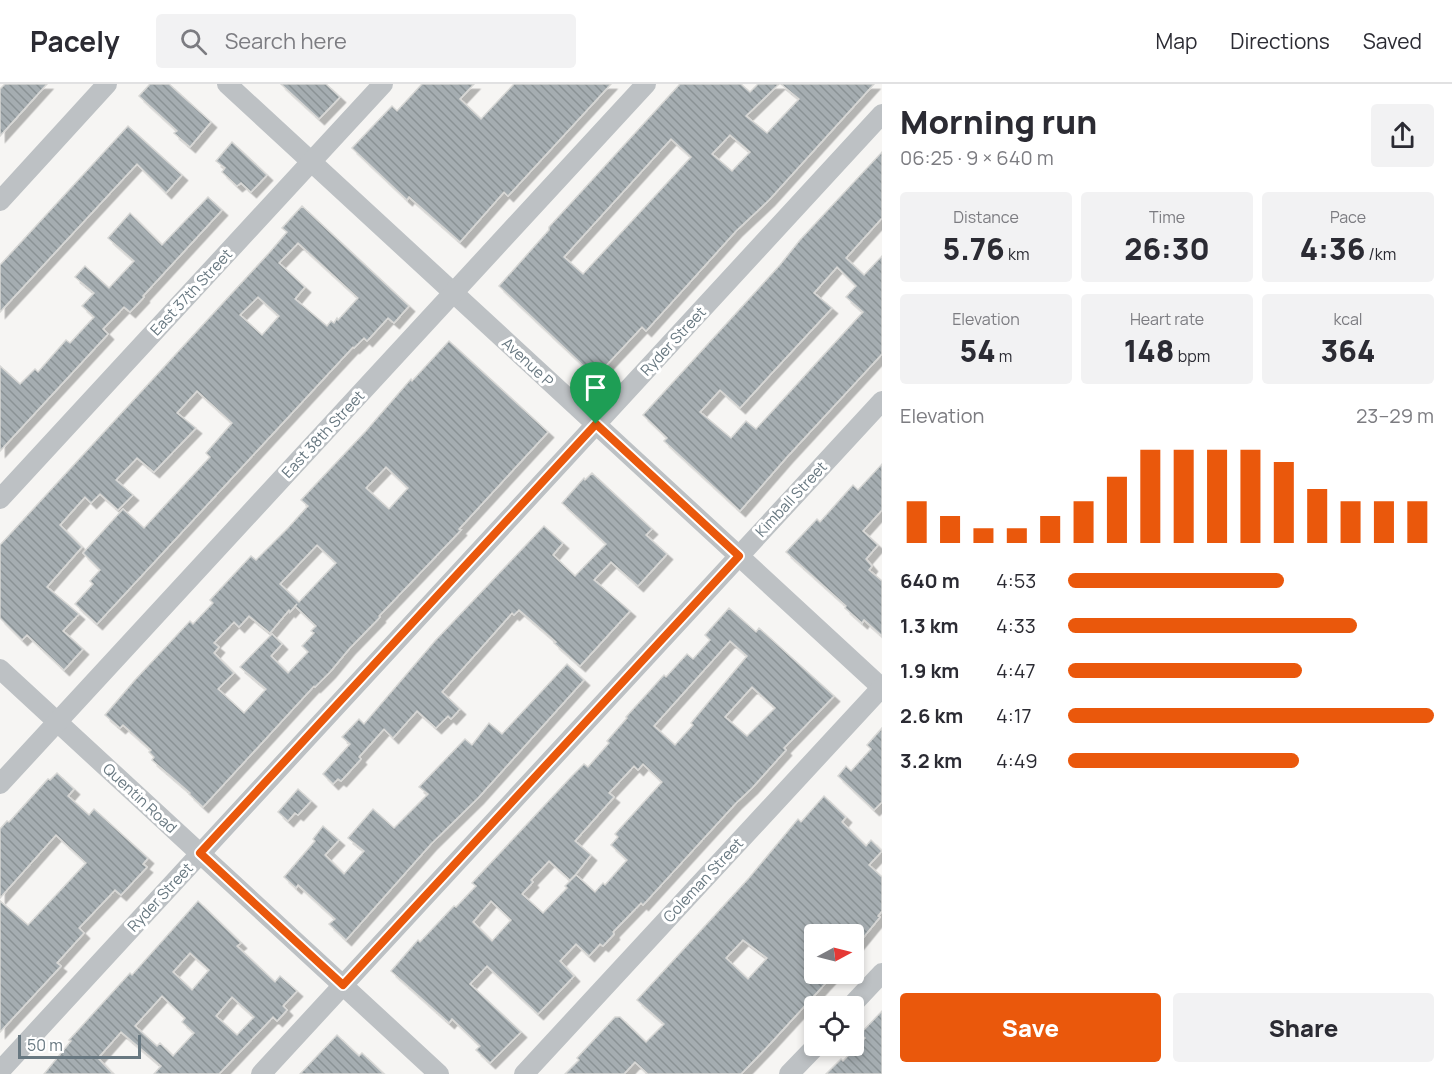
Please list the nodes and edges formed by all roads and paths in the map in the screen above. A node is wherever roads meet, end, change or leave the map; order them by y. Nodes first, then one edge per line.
1 (107, 84) edge
2 (227, 84) edge
3 (383, 84) edge
4 (646, 84) edge
5 (882, 114) edge
6 (312, 162) junction
7 (0, 201) edge
8 (454, 293) junction
9 (882, 401) edge
10 (596, 424) junction
11 (0, 499) edge
12 (739, 556) junction
13 (0, 669) edge
14 (882, 687) edge
15 (57, 722) junction
16 (0, 784) edge
17 (200, 853) junction
18 (882, 973) edge
19 (343, 985) junction
20 (860, 996) edge
21 (806, 1056) edge
22 (0, 1071) edge
23 (261, 1074) edge
24 (439, 1074) edge
25 (524, 1074) edge
26 (789, 1074) edge

1 - 7 street
2 - 6 street, Avenue P
3 - 6 street, East 37th Street
4 - 8 street, East 38th Street
5 - 10 street, Ryder Street
6 - 8 street, Avenue P
6 - 11 street, East 37th Street
8 - 10 street, Avenue P
8 - 15 street, East 38th Street
9 - 12 street, Kimball Street
10 - 12 street, Avenue P
10 - 17 street, Ryder Street
12 - 14 street, Avenue P
12 - 19 street, Kimball Street
13 - 15 street, Quentin Road
14 - 25 street, Coleman Street
15 - 16 street, East 38th Street
15 - 17 street, Quentin Road
17 - 19 street, Quentin Road
17 - 22 street, Ryder Street
18 - 20 street
19 - 23 street, Kimball Street
19 - 24 street, Quentin Road
21 - 26 street

